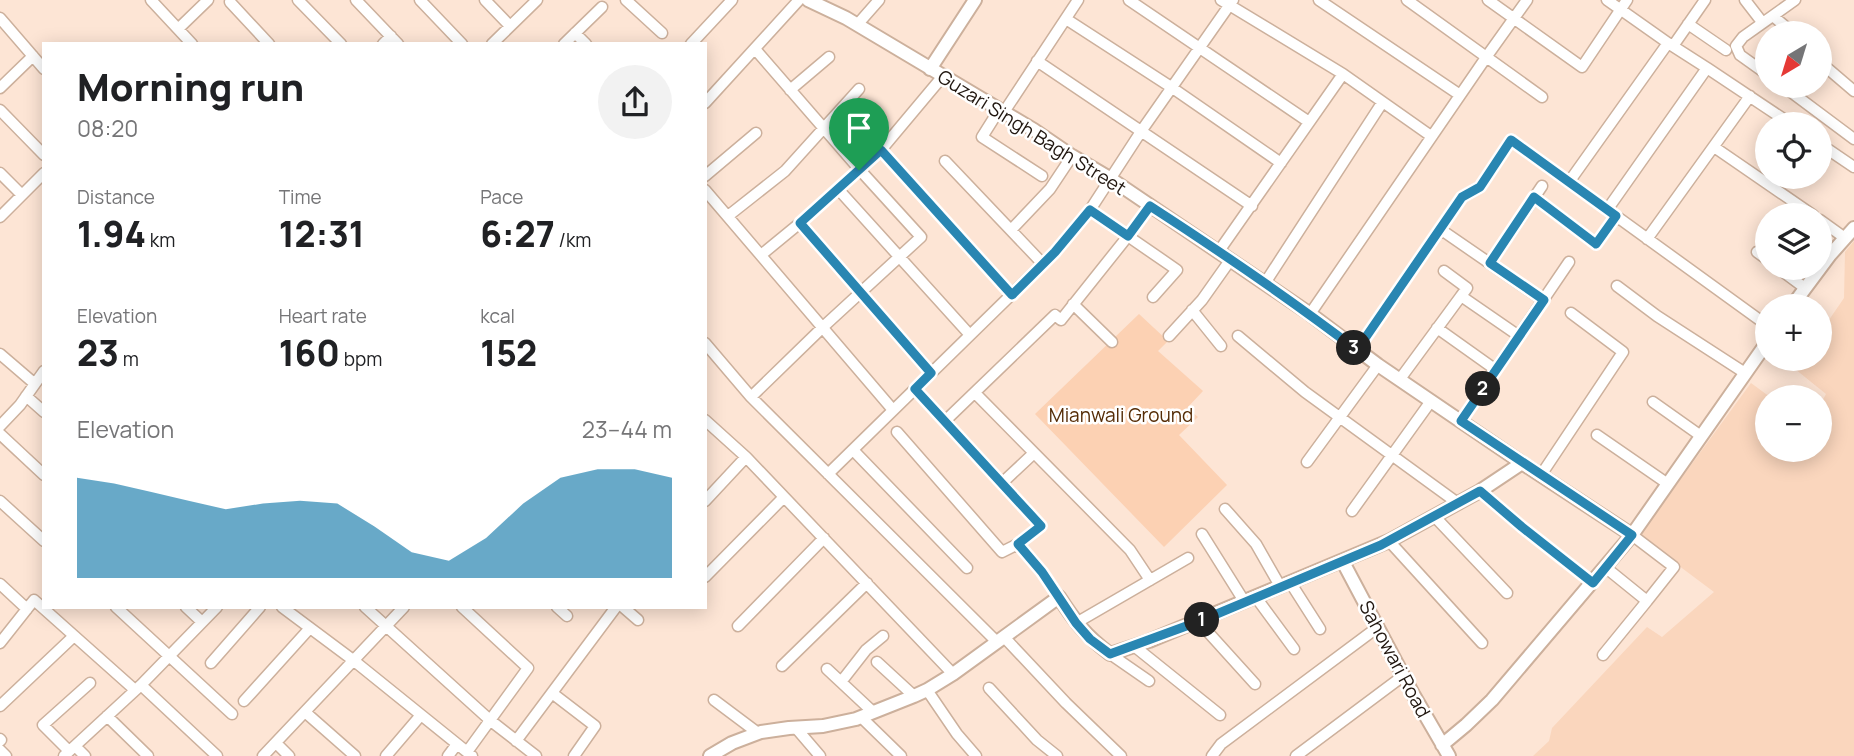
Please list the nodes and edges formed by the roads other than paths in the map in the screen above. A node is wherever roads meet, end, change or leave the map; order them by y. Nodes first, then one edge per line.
1 (151, 0) edge
2 (208, 0) edge
3 (298, 0) edge
4 (356, 0) edge
5 (420, 0) edge
6 (485, 0) edge
7 (537, 0) edge
8 (626, 0) edge
9 (732, 0) edge
10 (799, 0) edge
11 (808, 0) edge
12 (879, 0) edge
13 (975, 0) edge
14 (1078, 0) edge
15 (1129, 0) edge
16 (1319, 0) edge
17 (1407, 0) edge
18 (1488, 0) edge
19 (1527, 0) edge
20 (1608, 0) edge
21 (1627, 0) edge
22 (1704, 0) edge
23 (1745, 0) edge
24 (1795, 0) edge
25 (230, 2) dead end
26 (1228, 2) edge
27 (602, 7) dead end
28 (1621, 10) junction
29 (1773, 16) junction
30 (0, 18) edge
31 (1514, 18) junction
32 (1066, 19) junction
33 (1761, 21) edge
34 (1764, 21) edge
35 (1779, 21) edge
36 (1688, 24) junction
37 (857, 25) junction
38 (510, 26) junction
39 (1755, 28) edge
40 (178, 29) junction
41 (575, 33) junction
42 (662, 33) dead end
43 (391, 41) edge
44 (190, 42) edge
45 (267, 42) edge
46 (339, 42) edge
47 (460, 42) edge
48 (494, 42) edge
49 (566, 42) edge
50 (584, 42) edge
51 (693, 42) edge
52 (1670, 44) junction
53 (1198, 47) junction
54 (755, 49) junction
55 (1726, 50) dead end
56 (1486, 55) junction
57 (33, 56) junction
58 (829, 57) dead end
59 (1037, 61) junction
60 (1755, 66) edge
61 (42, 67) edge
62 (1707, 68) junction
63 (930, 69) junction
64 (1832, 72) edge
65 (1343, 74) junction
66 (943, 76) junction
67 (1171, 87) junction
68 (0, 88) edge
69 (859, 89) dead end
70 (790, 90) junction
71 (1854, 90) edge
72 (1460, 95) junction
73 (1750, 96) junction
74 (1542, 97) dead end
75 (1799, 98) edge
76 (707, 101) edge
77 (1382, 103) junction
78 (0, 110) edge
79 (1002, 111) junction
80 (1773, 112) edge
81 (1309, 122) junction
82 (824, 130) junction
83 (1142, 130) junction
84 (756, 133) dead end
85 (1431, 136) junction
86 (1854, 139) edge
87 (1714, 147) junction
88 (881, 150) junction
89 (1832, 152) edge
90 (42, 153) edge
91 (1072, 156) junction
92 (945, 161) dead end
93 (1281, 163) junction
94 (1854, 167) edge
95 (859, 170) junction
96 (0, 173) edge
97 (707, 174) edge
98 (42, 175) edge
99 (1042, 176) dead end
100 (1111, 179) junction
101 (1569, 182) junction
102 (1542, 186) dead end
103 (838, 189) junction
104 (707, 192) edge
105 (22, 195) junction
106 (1534, 197) junction
107 (1796, 203) edge
108 (1150, 206) junction
109 (1252, 206) junction
110 (1090, 210) junction
111 (1612, 213) junction
112 (728, 216) junction
113 (0, 217) edge
114 (800, 223) junction
115 (1832, 225) edge
116 (1440, 229) junction
117 (1012, 230) junction
118 (1850, 233) edge
119 (1128, 236) junction
120 (1647, 239) junction
121 (1219, 251) junction
122 (761, 255) junction
123 (899, 257) junction
124 (1231, 259) junction
125 (1569, 262) dead end
126 (1490, 263) junction
127 (1043, 264) junction
128 (1444, 271) dead end
129 (1794, 280) edge
130 (1265, 283) junction
131 (1617, 286) dead end
132 (1805, 288) junction
133 (861, 292) junction
134 (1801, 294) edge
135 (1012, 295) junction
136 (1461, 296) junction
137 (1153, 298) dead end
138 (1544, 300) junction
139 (1073, 304) junction
140 (1192, 310) junction
141 (1571, 313) dead end
142 (1310, 314) junction
143 (1755, 317) edge
144 (823, 327) junction
145 (1437, 328) junction
146 (970, 335) junction
147 (1169, 335) dead end
148 (1519, 335) junction
149 (1238, 337) dead end
150 (1112, 342) dead end
151 (707, 345) edge
152 (1221, 346) dead end
153 (1357, 350) junction
154 (0, 354) edge
155 (1755, 359) edge
156 (1378, 365) junction
157 (1496, 370) junction
158 (931, 373) junction
159 (1745, 373) junction
160 (42, 374) edge
161 (1400, 379) junction
162 (35, 384) junction
163 (915, 389) junction
164 (975, 393) junction
165 (26, 396) junction
166 (751, 397) junction
167 (1431, 401) junction
168 (1653, 402) dead end
169 (42, 410) edge
170 (893, 410) junction
171 (1340, 417) junction
172 (945, 421) junction
173 (1461, 421) junction
174 (707, 422) edge
175 (0, 426) edge
176 (897, 432) dead end
177 (0, 434) edge
178 (1597, 435) dead end
179 (1701, 436) junction
180 (853, 450) junction
181 (1034, 453) junction
182 (1393, 455) junction
183 (746, 457) junction
184 (1307, 462) dead end
185 (1522, 463) junction
186 (42, 473) edge
187 (828, 474) junction
188 (1541, 475) junction
189 (1002, 483) junction
190 (1668, 484) junction
191 (1480, 491) junction
192 (707, 496) edge
193 (784, 497) junction
194 (0, 501) edge
195 (1459, 504) junction
196 (1224, 509) dead end
197 (1352, 511) dead end
198 (1435, 517) junction
199 (1202, 534) dead end
200 (1632, 535) junction
201 (824, 538) junction
202 (42, 539) edge
203 (1389, 541) junction
204 (1018, 544) junction
205 (1188, 558) dead end
206 (1343, 562) junction
207 (1605, 567) junction
208 (967, 568) dead end
209 (707, 576) edge
210 (1150, 580) junction
211 (867, 583) junction
212 (1593, 583) junction
213 (0, 584) edge
214 (1285, 584) junction
215 (1507, 593) dead end
216 (1059, 597) junction
217 (1250, 598) junction
218 (1647, 601) junction
219 (42, 607) edge
220 (27, 609) junction
221 (44, 609) edge
222 (118, 609) edge
223 (188, 609) edge
224 (215, 609) edge
225 (258, 609) edge
226 (285, 609) edge
227 (367, 609) edge
228 (402, 609) edge
229 (464, 609) edge
230 (559, 609) edge
231 (615, 609) edge
232 (625, 609) edge
233 (567, 617) dead end
234 (638, 620) dead end
235 (1198, 621) junction
236 (202, 622) junction
237 (1076, 623) junction
238 (738, 626) dead end
239 (386, 627) junction
240 (1378, 627) junction
241 (310, 628) junction
242 (1320, 629) dead end
243 (74, 636) junction
244 (883, 636) dead end
245 (1001, 639) junction
246 (0, 643) edge
247 (1482, 643) dead end
248 (1134, 646) junction
249 (1294, 649) dead end
250 (1110, 654) junction
251 (1603, 655) dead end
252 (169, 656) junction
253 (353, 660) junction
254 (877, 662) dead end
255 (211, 663) dead end
256 (782, 666) dead end
257 (827, 669) dead end
258 (953, 674) junction
259 (1404, 676) junction
260 (1149, 681) dead end
261 (841, 682) junction
262 (90, 683) dead end
263 (1255, 684) dead end
264 (138, 687) junction
265 (989, 688) dead end
266 (927, 690) junction
267 (552, 693) junction
268 (914, 696) junction
269 (244, 701) dead end
270 (714, 701) dead end
271 (0, 706) edge
272 (305, 712) junction
273 (232, 714) dead end
274 (421, 715) junction
275 (867, 715) junction
276 (1220, 715) dead end
277 (107, 716) junction
278 (491, 721) junction
279 (796, 728) junction
280 (758, 733) junction
281 (516, 741) junction
282 (276, 743) junction
283 (457, 744) junction
284 (0, 750) edge
285 (1445, 750) edge
286 (69, 751) edge
287 (470, 754) edge
288 (713, 755) edge
289 (6, 756) edge
290 (85, 756) edge
291 (148, 756) edge
292 (217, 756) edge
293 (263, 756) edge
294 (289, 756) edge
295 (355, 756) edge
296 (386, 756) edge
297 (448, 756) edge
298 (536, 756) edge
299 (574, 756) edge
300 (820, 756) edge
301 (901, 756) edge
302 (976, 756) edge
303 (1057, 756) edge
304 (1121, 756) edge
305 (1212, 756) edge
306 (1296, 756) edge

1 - 40 street
2 - 40 street
3 - 46 street
4 - 43 street
5 - 47 street
6 - 38 street
7 - 38 street
8 - 42 street
9 - 51 street
10 - 54 street
11 - 37 street, Guzari Singh Bagh Street
12 - 37 street
13 - 63 street
14 - 32 street
15 - 53 street
16 - 72 street
17 - 56 street
18 - 31 street
19 - 31 street
20 - 28 street
21 - 28 street
22 - 36 street
23 - 33 street
24 - 29 street
25 - 45 street
26 - 53 street
26 - 65 street
27 - 41 street
28 - 31 street
28 - 52 street
29 - 34 street
29 - 35 street
30 - 57 street
31 - 56 street
32 - 59 street
32 - 67 street
36 - 52 street
36 - 55 street
37 - 63 street, Guzari Singh Bagh Street
38 - 48 street
39 - 60 street
40 - 44 street
41 - 49 street
41 - 50 street
52 - 62 street
52 - 101 street
53 - 67 street
53 - 81 street
54 - 70 street
54 - 76 street
56 - 72 street
56 - 74 street
57 - 61 street
57 - 68 street
58 - 70 street
59 - 79 street
59 - 83 street
62 - 73 street
62 - 111 street
63 - 66 street, Guzari Singh Bagh Street
64 - 71 street
65 - 77 street
65 - 81 street
66 - 79 street, Guzari Singh Bagh Street
66 - 88 street
67 - 83 street
67 - 93 street
69 - 82 street
70 - 82 street
72 - 85 street
73 - 80 street
73 - 87 street
75 - 86 street
77 - 85 street
77 - 130 street
78 - 90 street
79 - 91 street, Guzari Singh Bagh Street
79 - 99 street
81 - 93 street
82 - 95 street
82 - 112 street
83 - 100 street
83 - 109 street
84 - 97 street
85 - 142 street
87 - 107 street
87 - 120 street
88 - 95 street
88 - 135 street
89 - 94 street
91 - 100 street, Guzari Singh Bagh Street
91 - 117 street
92 - 117 street
93 - 109 street
95 - 103 street
95 - 123 street
96 - 105 street
98 - 105 street
100 - 108 street, Guzari Singh Bagh Street
100 - 110 street
101 - 111 street
101 - 116 street
102 - 106 street
103 - 114 street
103 - 123 street
104 - 112 street
105 - 113 street
106 - 111 street
106 - 126 street
108 - 119 street
108 - 121 street, Guzari Singh Bagh Street
109 - 121 street
110 - 119 street
110 - 127 street
111 - 120 street
112 - 122 street
114 - 122 street
114 - 133 street
115 - 118 street
116 - 126 street
116 - 153 street
117 - 127 street
118 - 132 street
119 - 137 street
119 - 139 street
120 - 143 street
121 - 124 street, Guzari Singh Bagh Street
122 - 144 street
123 - 133 street
123 - 146 street
124 - 130 street, Guzari Singh Bagh Street
124 - 140 street
125 - 138 street
126 - 138 street
127 - 135 street
128 - 136 street
129 - 132 street
130 - 142 street, Guzari Singh Bagh Street
131 - 159 street
132 - 134 street
133 - 144 street
133 - 158 street
135 - 146 street
136 - 145 street
136 - 148 street
138 - 148 street
139 - 150 street
139 - 164 street
140 - 147 street
140 - 152 street
141 - 188 street
142 - 153 street, Guzari Singh Bagh Street
144 - 166 street
144 - 170 street
145 - 157 street
145 - 161 street
146 - 158 street
148 - 157 street
149 - 171 street
151 - 166 street
153 - 156 street, Guzari Singh Bagh Street
154 - 162 street
155 - 159 street
156 - 161 street, Guzari Singh Bagh Street
156 - 171 street
157 - 173 street
158 - 163 street
159 - 179 street
160 - 162 street
161 - 167 street, Guzari Singh Bagh Street
162 - 165 street
163 - 170 street
163 - 172 street
164 - 172 street
164 - 181 street
165 - 169 street
165 - 175 street
166 - 187 street
167 - 173 street, Guzari Singh Bagh Street
167 - 182 street
168 - 179 street
170 - 180 street
171 - 182 street
171 - 184 street
172 - 189 street
173 - 185 street, Guzari Singh Bagh Street
174 - 183 street
176 - 204 street
177 - 186 street
178 - 190 street
179 - 190 street
180 - 187 street
180 - 208 street
181 - 189 street
181 - 210 street
182 - 195 street
182 - 197 street
183 - 192 street
183 - 193 street
185 - 188 street, Guzari Singh Bagh Street
185 - 191 street
187 - 245 street
188 - 200 street, Guzari Singh Bagh Street
189 - 204 street
190 - 200 street
191 - 195 street
191 - 212 street
193 - 201 street
193 - 209 street
194 - 202 street
195 - 198 street
196 - 214 street
198 - 203 street
198 - 215 street
199 - 217 street
200 - 207 street
200 - 218 street
201 - 211 street
201 - 238 street
203 - 206 street
203 - 247 street
204 - 216 street
205 - 210 street
206 - 214 street
206 - 240 street, Sahowari Road
207 - 212 street
207 - 218 street
210 - 237 street
211 - 256 street
211 - 258 street
212 - 285 street
213 - 220 street
214 - 217 street
214 - 242 street
216 - 237 street
216 - 245 street
217 - 235 street
217 - 249 street
218 - 251 street
219 - 220 street
220 - 246 street
221 - 243 street
222 - 252 street
223 - 236 street
224 - 236 street
225 - 255 street
226 - 241 street
227 - 239 street
228 - 239 street
229 - 278 street
230 - 233 street
231 - 267 street
232 - 234 street
235 - 248 street
235 - 263 street
236 - 252 street
237 - 250 street
239 - 253 street
239 - 278 street
240 - 259 street, Sahowari Road
240 - 305 street
241 - 253 street
241 - 269 street
243 - 264 street
243 - 271 street
244 - 261 street
245 - 258 street
245 - 304 street
248 - 250 street
248 - 276 street
250 - 260 street
252 - 264 street
252 - 273 street
253 - 272 street
253 - 274 street
254 - 268 street
257 - 261 street
258 - 266 street
259 - 285 street, Sahowari Road
259 - 306 street
261 - 275 street
262 - 286 street
264 - 277 street
264 - 292 street
265 - 303 street
266 - 268 street
266 - 302 street
267 - 281 street
267 - 299 street
268 - 275 street
270 - 280 street
272 - 282 street
272 - 295 street
274 - 283 street
274 - 296 street
275 - 279 street
275 - 301 street
277 - 286 street
277 - 291 street
278 - 281 street
278 - 287 street
279 - 280 street
279 - 300 street
280 - 288 street
281 - 298 street
282 - 293 street
282 - 294 street
283 - 287 street
283 - 297 street
284 - 289 street
286 - 290 street

